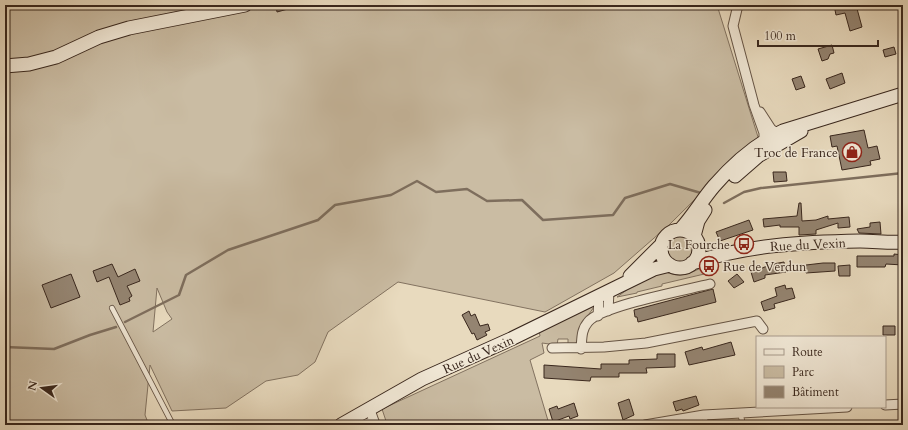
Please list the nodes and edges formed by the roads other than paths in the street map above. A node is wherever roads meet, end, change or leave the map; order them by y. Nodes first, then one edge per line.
1 (245, 5) edge
2 (738, 5) edge
3 (5, 66) edge
4 (903, 94) edge
5 (754, 105) junction
6 (820, 120) junction
7 (777, 133) junction
8 (765, 140) junction
9 (762, 154) junction
10 (680, 230) junction
11 (696, 241) junction
12 (903, 242) edge
13 (661, 245) junction
14 (714, 256) junction
15 (692, 263) junction
16 (670, 265) junction
17 (710, 284) dead end
18 (608, 292) junction
19 (112, 308) dead end
20 (608, 311) junction
21 (598, 316) junction
22 (763, 329) dead end
23 (552, 348) dead end
24 (581, 349) junction
25 (903, 404) edge
26 (886, 405) edge
27 (826, 408) edge
28 (740, 412) junction
29 (704, 415) junction
30 (373, 419) edge
31 (173, 425) edge
32 (342, 425) edge
33 (363, 425) edge
34 (645, 425) edge
35 (706, 425) edge
36 (744, 425) edge

1 - 3 main road
2 - 5 street
4 - 6 main road
5 - 7 street
5 - 8 street
6 - 7 main road
6 - 9 main road
7 - 8 main road
8 - 9 street
8 - 10 main road
9 - 11 main road
10 - 11 main road
10 - 13 main road
11 - 14 main road
11 - 15 main road
12 - 14 main road, Rue du Vexin
13 - 16 main road
13 - 18 main road
14 - 15 main road, Rue du Vexin
15 - 16 main road
16 - 18 main road
17 - 20 street
18 - 20 street
18 - 21 street
18 - 30 main road, Rue du Vexin
19 - 31 lane
20 - 21 street
21 - 24 street
22 - 24 street
23 - 24 street
25 - 26 street
27 - 28 street
28 - 29 street
28 - 36 lane
29 - 34 street
29 - 35 lane
30 - 32 main road, Rue du Vexin
30 - 33 street

